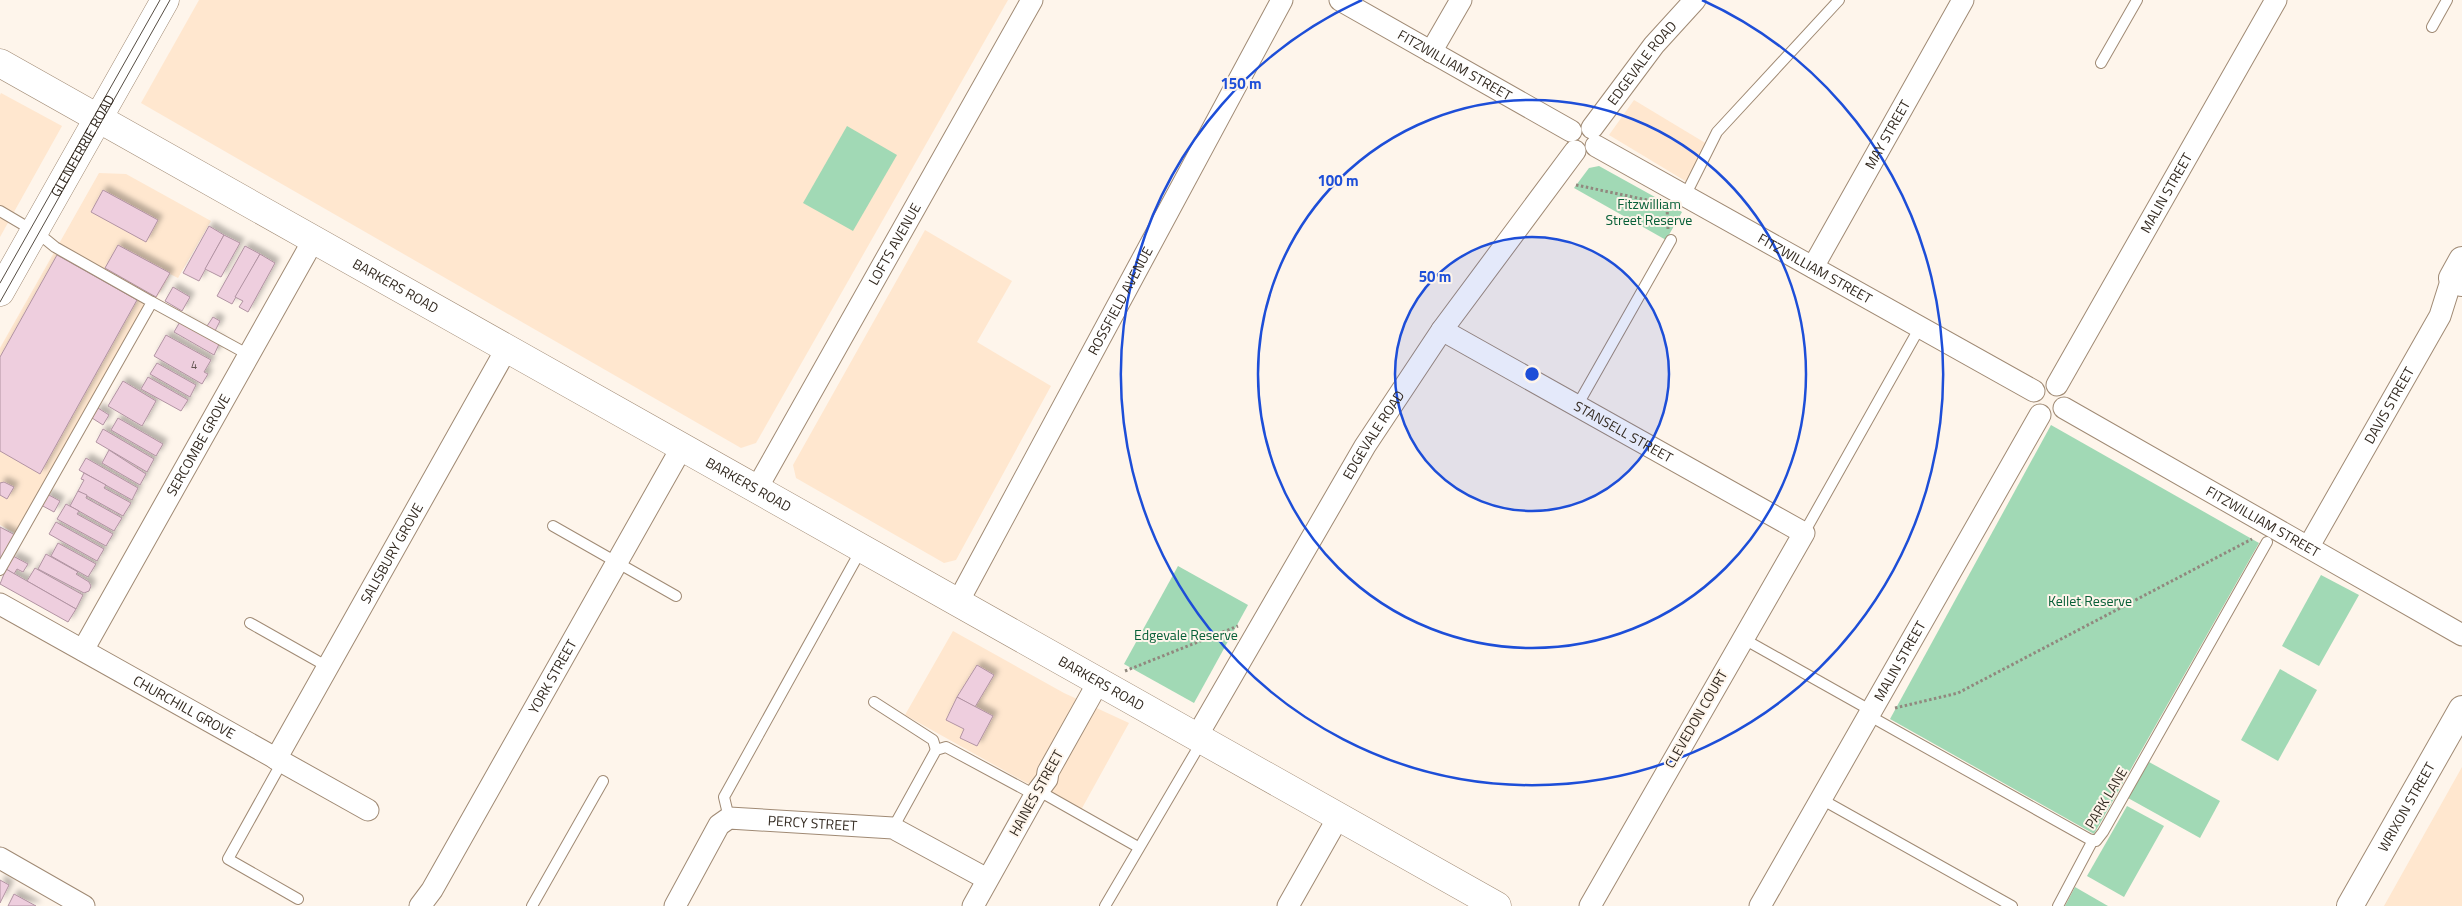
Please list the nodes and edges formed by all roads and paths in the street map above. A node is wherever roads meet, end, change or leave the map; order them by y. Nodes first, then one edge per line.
1 (165, 0) edge
2 (1032, 0) edge
3 (1282, 0) edge
4 (1340, 0) edge
5 (1462, 0) edge
6 (1695, 0) edge
7 (1839, 0) edge
8 (1963, 0) edge
9 (2137, 0) edge
10 (2276, 0) edge
11 (2447, 0) edge
12 (2432, 27) dead end
13 (1431, 52) junction
14 (0, 62) edge
15 (2100, 63) dead end
16 (98, 118) junction
17 (1594, 137) junction
18 (1573, 141) junction
19 (1576, 185) dead end
20 (1676, 200) junction
21 (1658, 202) dead end
22 (0, 212) edge
23 (35, 231) junction
24 (314, 239) junction
25 (1671, 240) joint
26 (1812, 267) junction
27 (2459, 274) edge
28 (0, 292) edge
29 (152, 302) junction
30 (1920, 327) junction
31 (1442, 330) junction
32 (507, 348) junction
33 (249, 355) junction
34 (2057, 384) junction
35 (2034, 391) junction
36 (1577, 406) junction
37 (2064, 408) junction
38 (2040, 415) junction
39 (682, 446) junction
40 (757, 488) junction
41 (553, 526) dead end
42 (1804, 533) junction
43 (2257, 536) dead end
44 (2266, 542) dead end
45 (2309, 546) junction
46 (862, 548) junction
47 (617, 562) junction
48 (0, 570) edge
49 (676, 596) dead end
50 (958, 602) junction
51 (0, 604) edge
52 (1265, 616) junction
53 (250, 623) dead end
54 (2462, 635) edge
55 (1742, 638) junction
56 (83, 650) junction
57 (328, 667) junction
58 (1099, 681) junction
59 (874, 702) dead end
60 (2462, 709) edge
61 (1869, 712) junction
62 (1200, 738) junction
63 (936, 750) junction
64 (279, 760) junction
65 (603, 781) dead end
66 (1037, 793) junction
67 (1821, 799) junction
68 (368, 810) dead end
69 (1339, 816) junction
70 (729, 818) junction
71 (893, 828) junction
72 (2093, 840) junction
73 (1138, 847) junction
74 (0, 858) edge
75 (987, 880) junction
76 (298, 898) dead end
77 (84, 906) edge
78 (420, 906) edge
79 (532, 906) edge
80 (675, 906) edge
81 (973, 906) edge
82 (1105, 906) edge
83 (1288, 906) edge
84 (1497, 906) edge
85 (1590, 906) edge
86 (1760, 906) edge
87 (2012, 906) edge
88 (2058, 906) edge
89 (2350, 906) edge

1 - 16 main road, GLENFERRIE ROAD
2 - 40 street, LOFTS AVENUE
3 - 50 street, ROSSFIELD AVENUE
4 - 13 street, FITZWILLIAM STREET
5 - 13 street
6 - 17 street, EDGEVALE ROAD
7 - 20 lane
8 - 26 street, MAY STREET
9 - 15 lane
10 - 34 street, MALIN STREET
11 - 12 lane
13 - 18 street, FITZWILLIAM STREET
14 - 16 main road, BARKERS ROAD
16 - 23 main road, GLENFERRIE ROAD
16 - 24 main road, BARKERS ROAD
17 - 18 street
17 - 20 street, FITZWILLIAM STREET
18 - 31 street, EDGEVALE ROAD
19 - 21 path
20 - 25 path
20 - 26 street, FITZWILLIAM STREET
22 - 23 lane
23 - 28 main road, GLENFERRIE ROAD
23 - 29 lane
24 - 32 main road, BARKERS ROAD
24 - 33 street, SERCOMBE GROVE
25 - 36 lane
26 - 30 street, FITZWILLIAM STREET
27 - 45 street, DAVIS STREET
29 - 33 lane
29 - 48 lane
30 - 35 street, FITZWILLIAM STREET
30 - 42 lane
31 - 36 street, STANSELL STREET
31 - 52 street, EDGEVALE ROAD
32 - 39 main road, BARKERS ROAD
32 - 57 street, SALISBURY GROVE
33 - 56 street, SERCOMBE GROVE
34 - 35 street
34 - 37 street
35 - 38 street
36 - 42 street, STANSELL STREET
37 - 38 street
37 - 45 street, FITZWILLIAM STREET
38 - 61 street, MALIN STREET
39 - 40 main road, BARKERS ROAD
39 - 47 street, YORK STREET
40 - 46 main road, BARKERS ROAD
41 - 47 lane
42 - 55 street, CLEVEDON COURT
43 - 61 path
44 - 72 lane, PARK LANE
45 - 54 street, FITZWILLIAM STREET
46 - 50 main road, BARKERS ROAD
46 - 70 lane
47 - 49 lane
47 - 78 street, YORK STREET
50 - 58 main road, BARKERS ROAD
51 - 56 street, CHURCHILL GROVE
52 - 58 path
52 - 62 street, EDGEVALE ROAD
53 - 57 lane
55 - 61 lane, PARK LANE
55 - 85 street, CLEVEDON COURT
56 - 64 street, CHURCHILL GROVE
57 - 64 street, SALISBURY GROVE
58 - 62 main road, BARKERS ROAD
58 - 66 street, HAINES STREET
59 - 63 lane
60 - 89 street, WRIXON STREET
61 - 67 street, MALIN STREET
61 - 72 lane, PARK LANE
62 - 69 main road, BARKERS ROAD
62 - 73 lane
63 - 66 lane
63 - 71 lane
64 - 68 street, CHURCHILL GROVE
64 - 76 lane
65 - 79 lane
66 - 73 lane
66 - 75 street, HAINES STREET
67 - 86 street, MALIN STREET
67 - 87 lane
69 - 83 street
69 - 84 main road, BARKERS ROAD
70 - 71 street, PERCY STREET
70 - 80 street
71 - 75 street, PERCY STREET
72 - 88 lane
73 - 82 lane
74 - 77 street
75 - 81 street, HAINES STREET

